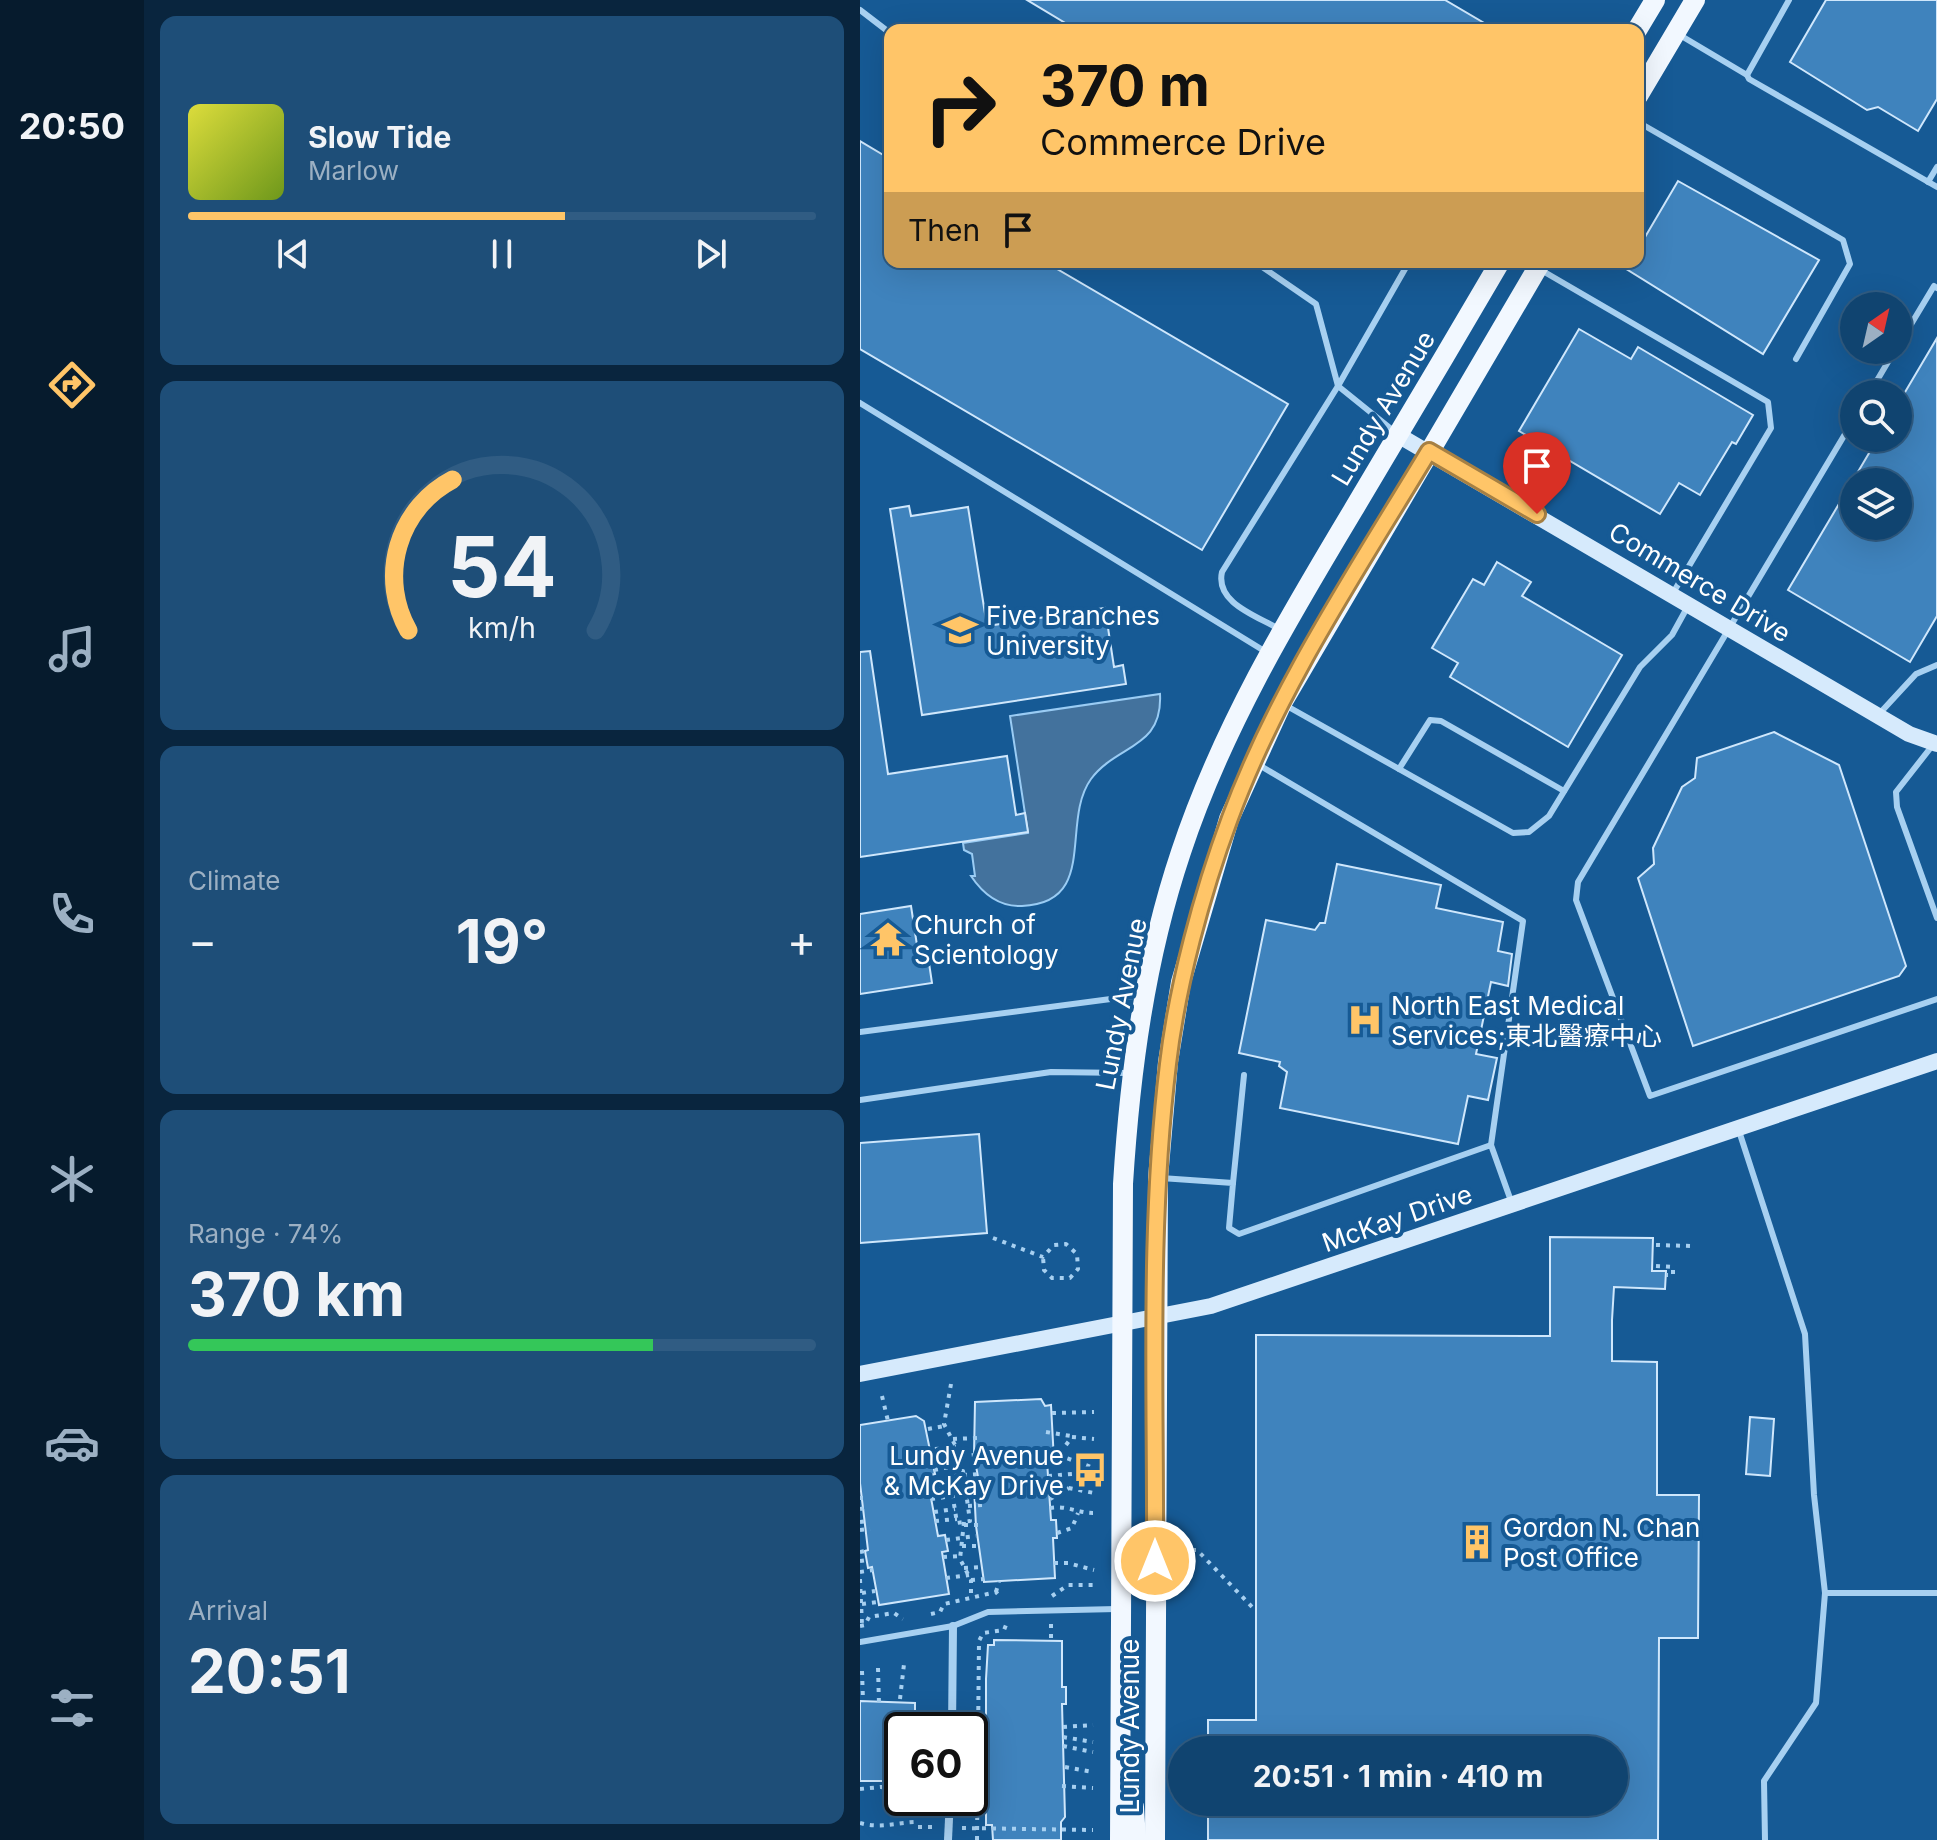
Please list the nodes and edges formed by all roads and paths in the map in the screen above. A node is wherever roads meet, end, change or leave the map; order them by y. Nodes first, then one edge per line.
1 (1655, 0) edge
2 (1695, 0) edge
3 (1789, 0) edge
4 (860, 10) edge
5 (1641, 24) edge
6 (884, 28) edge
7 (1676, 33) junction
8 (1645, 67) edge
9 (1747, 75) junction
10 (1644, 125) edge
11 (1937, 167) edge
12 (1928, 182) junction
13 (1937, 187) edge
14 (1264, 268) edge
15 (1406, 268) edge
16 (1496, 268) edge
17 (1537, 268) edge
18 (1544, 268) edge
19 (1937, 288) edge
20 (1912, 323) edge
21 (1796, 359) dead end
22 (1338, 386) junction
23 (860, 403) edge
24 (1398, 435) junction
25 (1840, 442) edge
26 (1429, 451) junction
27 (1673, 593) junction
28 (1690, 603) junction
29 (1729, 627) junction
30 (1282, 631) junction
31 (1269, 653) junction
32 (1937, 665) edge
33 (1282, 703) junction
34 (1879, 716) junction
35 (1935, 744) edge
36 (1253, 762) junction
37 (1399, 769) junction
38 (1564, 791) junction
39 (1937, 918) edge
40 (1144, 994) junction
41 (1937, 999) edge
42 (860, 1032) edge
43 (1937, 1061) edge
44 (1132, 1073) junction
45 (1244, 1075) dead end
46 (860, 1100) edge
47 (1738, 1128) junction
48 (1491, 1145) junction
49 (1158, 1178) junction
50 (1233, 1183) junction
51 (1512, 1204) junction
52 (993, 1238) dead end
53 (1656, 1245) dead end
54 (1691, 1246) dead end
55 (1043, 1257) junction
56 (1656, 1266) dead end
57 (1666, 1275) dead end
58 (1157, 1319) junction
59 (1122, 1326) junction
60 (860, 1374) edge
61 (951, 1384) dead end
62 (882, 1396) dead end
63 (1094, 1412) dead end
64 (1052, 1413) dead end
65 (888, 1421) dead end
66 (945, 1426) junction
67 (928, 1429) dead end
68 (1046, 1432) dead end
69 (1072, 1437) junction
70 (978, 1438) dead end
71 (953, 1439) junction
72 (1094, 1439) dead end
73 (956, 1447) junction
74 (925, 1450) dead end
75 (974, 1455) dead end
76 (1058, 1455) junction
77 (957, 1456) junction
78 (932, 1460) dead end
79 (1054, 1461) dead end
80 (956, 1465) junction
81 (934, 1470) dead end
82 (956, 1472) junction
83 (980, 1474) dead end
84 (963, 1475) junction
85 (1048, 1476) dead end
86 (965, 1484) junction
87 (981, 1484) dead end
88 (1049, 1484) dead end
89 (952, 1487) junction
90 (1069, 1488) junction
91 (930, 1490) dead end
92 (1094, 1493) dead end
93 (953, 1496) junction
94 (983, 1496) dead end
95 (967, 1497) junction
96 (931, 1499) dead end
97 (1050, 1499) dead end
98 (984, 1505) dead end
99 (968, 1506) junction
100 (1050, 1508) dead end
101 (955, 1509) junction
102 (934, 1512) dead end
103 (1078, 1513) junction
104 (1093, 1513) dead end
105 (957, 1519) junction
106 (869, 1521) dead end
107 (935, 1521) dead end
108 (860, 1522) edge
109 (964, 1524) junction
110 (979, 1525) dead end
111 (870, 1529) dead end
112 (860, 1530) edge
113 (1057, 1533) dead end
114 (976, 1536) dead end
115 (964, 1537) junction
116 (946, 1540) dead end
117 (962, 1546) junction
118 (981, 1546) dead end
119 (1182, 1550) dead end
120 (960, 1556) junction
121 (943, 1557) dead end
122 (867, 1560) dead end
123 (860, 1561) edge
124 (1054, 1563) dead end
125 (982, 1567) dead end
126 (964, 1568) junction
127 (873, 1570) dead end
128 (1094, 1570) dead end
129 (860, 1572) edge
130 (946, 1578) dead end
131 (970, 1578) junction
132 (860, 1579) edge
133 (984, 1579) dead end
134 (999, 1581) dead end
135 (875, 1591) dead end
136 (996, 1592) dead end
137 (861, 1593) edge
138 (1825, 1593) junction
139 (1937, 1593) edge
140 (971, 1596) dead end
141 (878, 1602) dead end
142 (862, 1604) edge
143 (1121, 1609) junction
144 (1256, 1611) dead end
145 (1017, 1623) dead end
146 (862, 1625) edge
147 (1059, 1625) dead end
148 (953, 1626) junction
149 (1051, 1640) dead end
150 (860, 1642) edge
151 (904, 1664) dead end
152 (878, 1668) dead end
153 (862, 1671) dead end
154 (900, 1699) dead end
155 (863, 1701) dead end
156 (879, 1704) dead end
157 (952, 1712) edge
158 (1093, 1725) dead end
159 (1063, 1727) dead end
160 (1063, 1737) dead end
161 (1093, 1742) dead end
162 (1063, 1746) dead end
163 (1093, 1752) dead end
164 (1065, 1767) dead end
165 (1093, 1772) dead end
166 (1120, 1783) junction
167 (1062, 1786) dead end
168 (884, 1787) edge
169 (1093, 1788) dead end
170 (860, 1789) edge
171 (949, 1816) edge
172 (860, 1823) edge
173 (937, 1827) dead end
174 (960, 1828) dead end
175 (977, 1829) junction
176 (1093, 1830) dead end
177 (948, 1840) edge
178 (977, 1840) edge
179 (1120, 1840) edge
180 (1136, 1840) edge
181 (1155, 1840) edge
182 (1765, 1840) edge

1 - 5 main road
2 - 7 main road
3 - 9 lane
4 - 6 lane
7 - 8 main road
7 - 9 lane
9 - 12 lane
10 - 21 lane
11 - 12 lane
12 - 13 lane
14 - 22 lane
15 - 22 lane
16 - 24 main road, Lundy Avenue
17 - 26 main road, Lundy Avenue
18 - 27 lane
19 - 20 lane
22 - 24 lane
22 - 30 lane
23 - 31 lane
24 - 26 street, Commerce Drive
24 - 30 main road, Lundy Avenue
25 - 29 lane
26 - 27 street, Commerce Drive
26 - 33 main road, Lundy Avenue
27 - 28 street, Commerce Drive
28 - 29 street, Commerce Drive
28 - 38 lane
29 - 34 street, Commerce Drive
29 - 41 lane
30 - 31 main road, Lundy Avenue
31 - 40 main road, Lundy Avenue
32 - 34 lane
33 - 36 main road, Lundy Avenue
33 - 37 lane
34 - 35 street, Commerce Drive
35 - 39 lane
36 - 48 lane
36 - 49 main road, Lundy Avenue
37 - 38 lane
37 - 38 lane
40 - 42 lane
40 - 44 main road, Lundy Avenue
43 - 47 street, McKay Drive
44 - 46 lane
44 - 59 main road, Lundy Avenue
45 - 50 lane
47 - 51 street, McKay Drive
47 - 138 lane
48 - 50 lane
48 - 51 lane
49 - 50 lane
49 - 58 main road, Lundy Avenue
51 - 58 street, McKay Drive
52 - 55 path
53 - 54 path
55 - 55 path
56 - 57 path
58 - 59 street, McKay Drive
58 - 181 main road, Lundy Avenue
59 - 60 street, McKay Drive
59 - 143 main road, Lundy Avenue
61 - 66 path
62 - 65 path
63 - 64 path
66 - 67 path
66 - 71 path
68 - 69 path
69 - 72 path
69 - 76 path
70 - 71 path
71 - 73 path
73 - 74 path
73 - 77 path
75 - 77 path
76 - 79 path
76 - 85 path
77 - 78 path
77 - 80 path
80 - 81 path
80 - 82 path
82 - 84 path
82 - 89 path
83 - 84 path
84 - 86 path
86 - 87 path
86 - 95 path
88 - 90 path
89 - 91 path
89 - 93 path
90 - 92 path
90 - 97 path
93 - 96 path
93 - 101 path
94 - 95 path
95 - 99 path
98 - 99 path
99 - 109 path
100 - 103 path
101 - 102 path
101 - 105 path
103 - 104 path
103 - 113 path
105 - 107 path
105 - 109 path
106 - 108 path
109 - 110 path
109 - 115 path
111 - 112 path
114 - 115 path
115 - 116 path
115 - 117 path
117 - 118 path
117 - 120 path
119 - 144 path
120 - 121 path
120 - 126 path
122 - 123 path
124 - 128 path
125 - 126 path
126 - 131 path
127 - 129 path
130 - 131 path
131 - 133 path
131 - 140 path
132 - 137 path
134 - 136 path
135 - 137 path
137 - 142 path
138 - 139 lane
138 - 182 lane
141 - 142 path
142 - 146 path
143 - 148 lane
143 - 166 main road, Lundy Avenue
145 - 175 path
147 - 149 path
148 - 150 lane
148 - 157 street
151 - 154 path
152 - 156 path
153 - 155 path
158 - 159 path
160 - 161 path
162 - 163 path
164 - 165 path
166 - 179 main road, Lundy Avenue
166 - 180 main road
167 - 169 path
168 - 170 path
171 - 177 street
172 - 173 path
174 - 175 path
175 - 176 path
175 - 178 path

